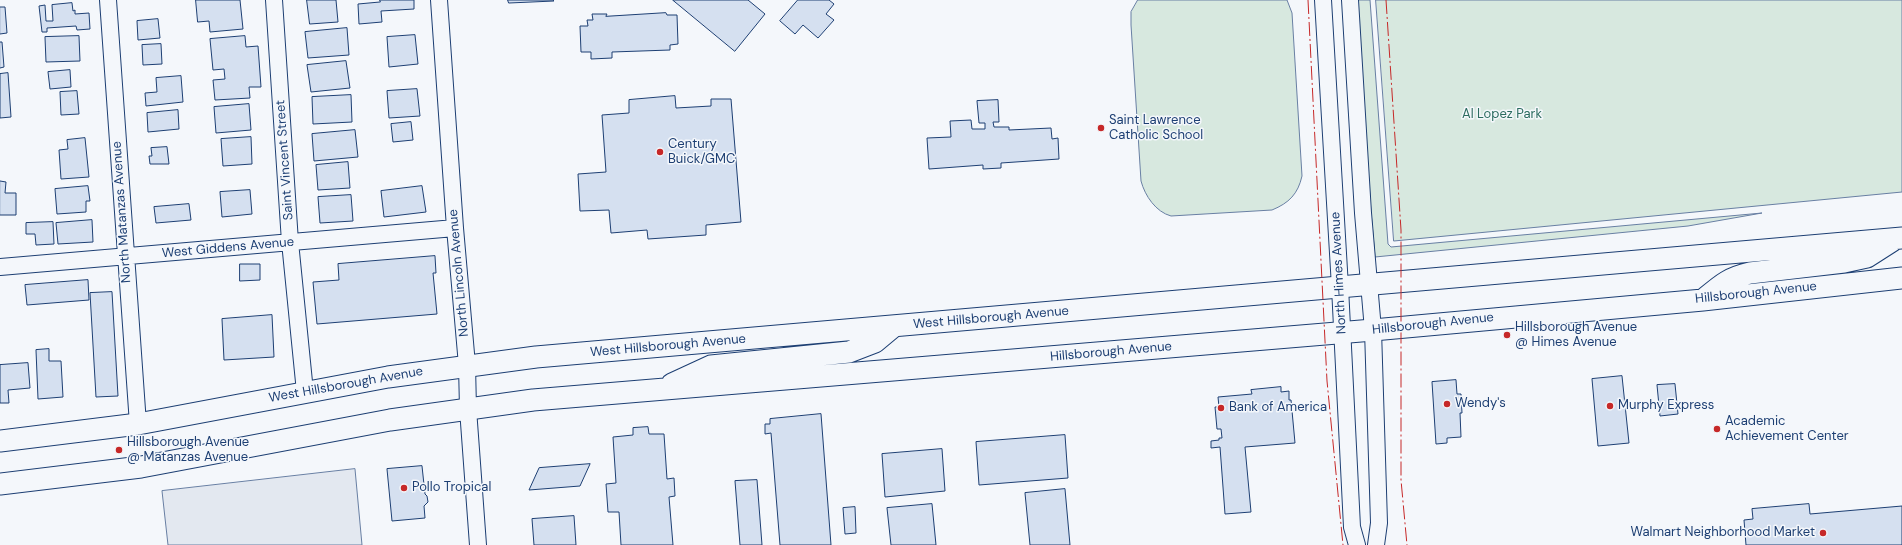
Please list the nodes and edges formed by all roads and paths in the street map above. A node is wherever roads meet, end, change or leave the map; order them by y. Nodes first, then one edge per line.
1 (108, 0) edge
2 (274, 0) edge
3 (439, 0) edge
4 (1323, 0) edge
5 (1350, 0) edge
6 (455, 228) junction
7 (1900, 237) edge
8 (290, 242) junction
9 (125, 257) junction
10 (0, 267) edge
11 (1902, 278) edge
12 (1370, 284) junction
13 (1340, 287) junction
14 (1703, 300) junction
15 (893, 327) junction
16 (1373, 330) junction
17 (1342, 333) junction
18 (467, 365) junction
19 (659, 390) junction
20 (305, 392) junction
21 (468, 409) junction
22 (138, 424) junction
23 (0, 441) edge
24 (0, 484) edge
25 (478, 545) edge
26 (1357, 545) edge
27 (1376, 545) edge

1 - 9 street, North Matanzas Avenue
2 - 8 street, Saint Vincent Street
3 - 6 street, North Lincoln Avenue
4 - 13 street, North Himes Avenue
5 - 12 street, North Himes Avenue
6 - 8 street, West Giddens Avenue
6 - 18 street, North Lincoln Avenue
7 - 12 main road
7 - 14 main road
8 - 9 street, West Giddens Avenue
8 - 20 street, Saint Vincent Street
9 - 10 street, West Giddens Avenue
9 - 22 street, North Matanzas Avenue
11 - 14 main road, Hillsborough Avenue
12 - 13 main road
12 - 16 street, North Himes Avenue
13 - 15 main road, West Hillsborough Avenue
13 - 17 street, North Himes Avenue
14 - 16 main road, Hillsborough Avenue
15 - 18 main road, West Hillsborough Avenue
15 - 19 main road
16 - 17 main road, Hillsborough Avenue
16 - 27 street, North Himes Avenue
17 - 19 main road, Hillsborough Avenue
17 - 26 street, North Himes Avenue
18 - 20 main road, West Hillsborough Avenue
18 - 21 street, North Lincoln Avenue
19 - 21 main road
20 - 22 main road, West Hillsborough Avenue
21 - 24 main road
21 - 25 street, North Lincoln Avenue
22 - 23 main road, West Hillsborough Avenue

